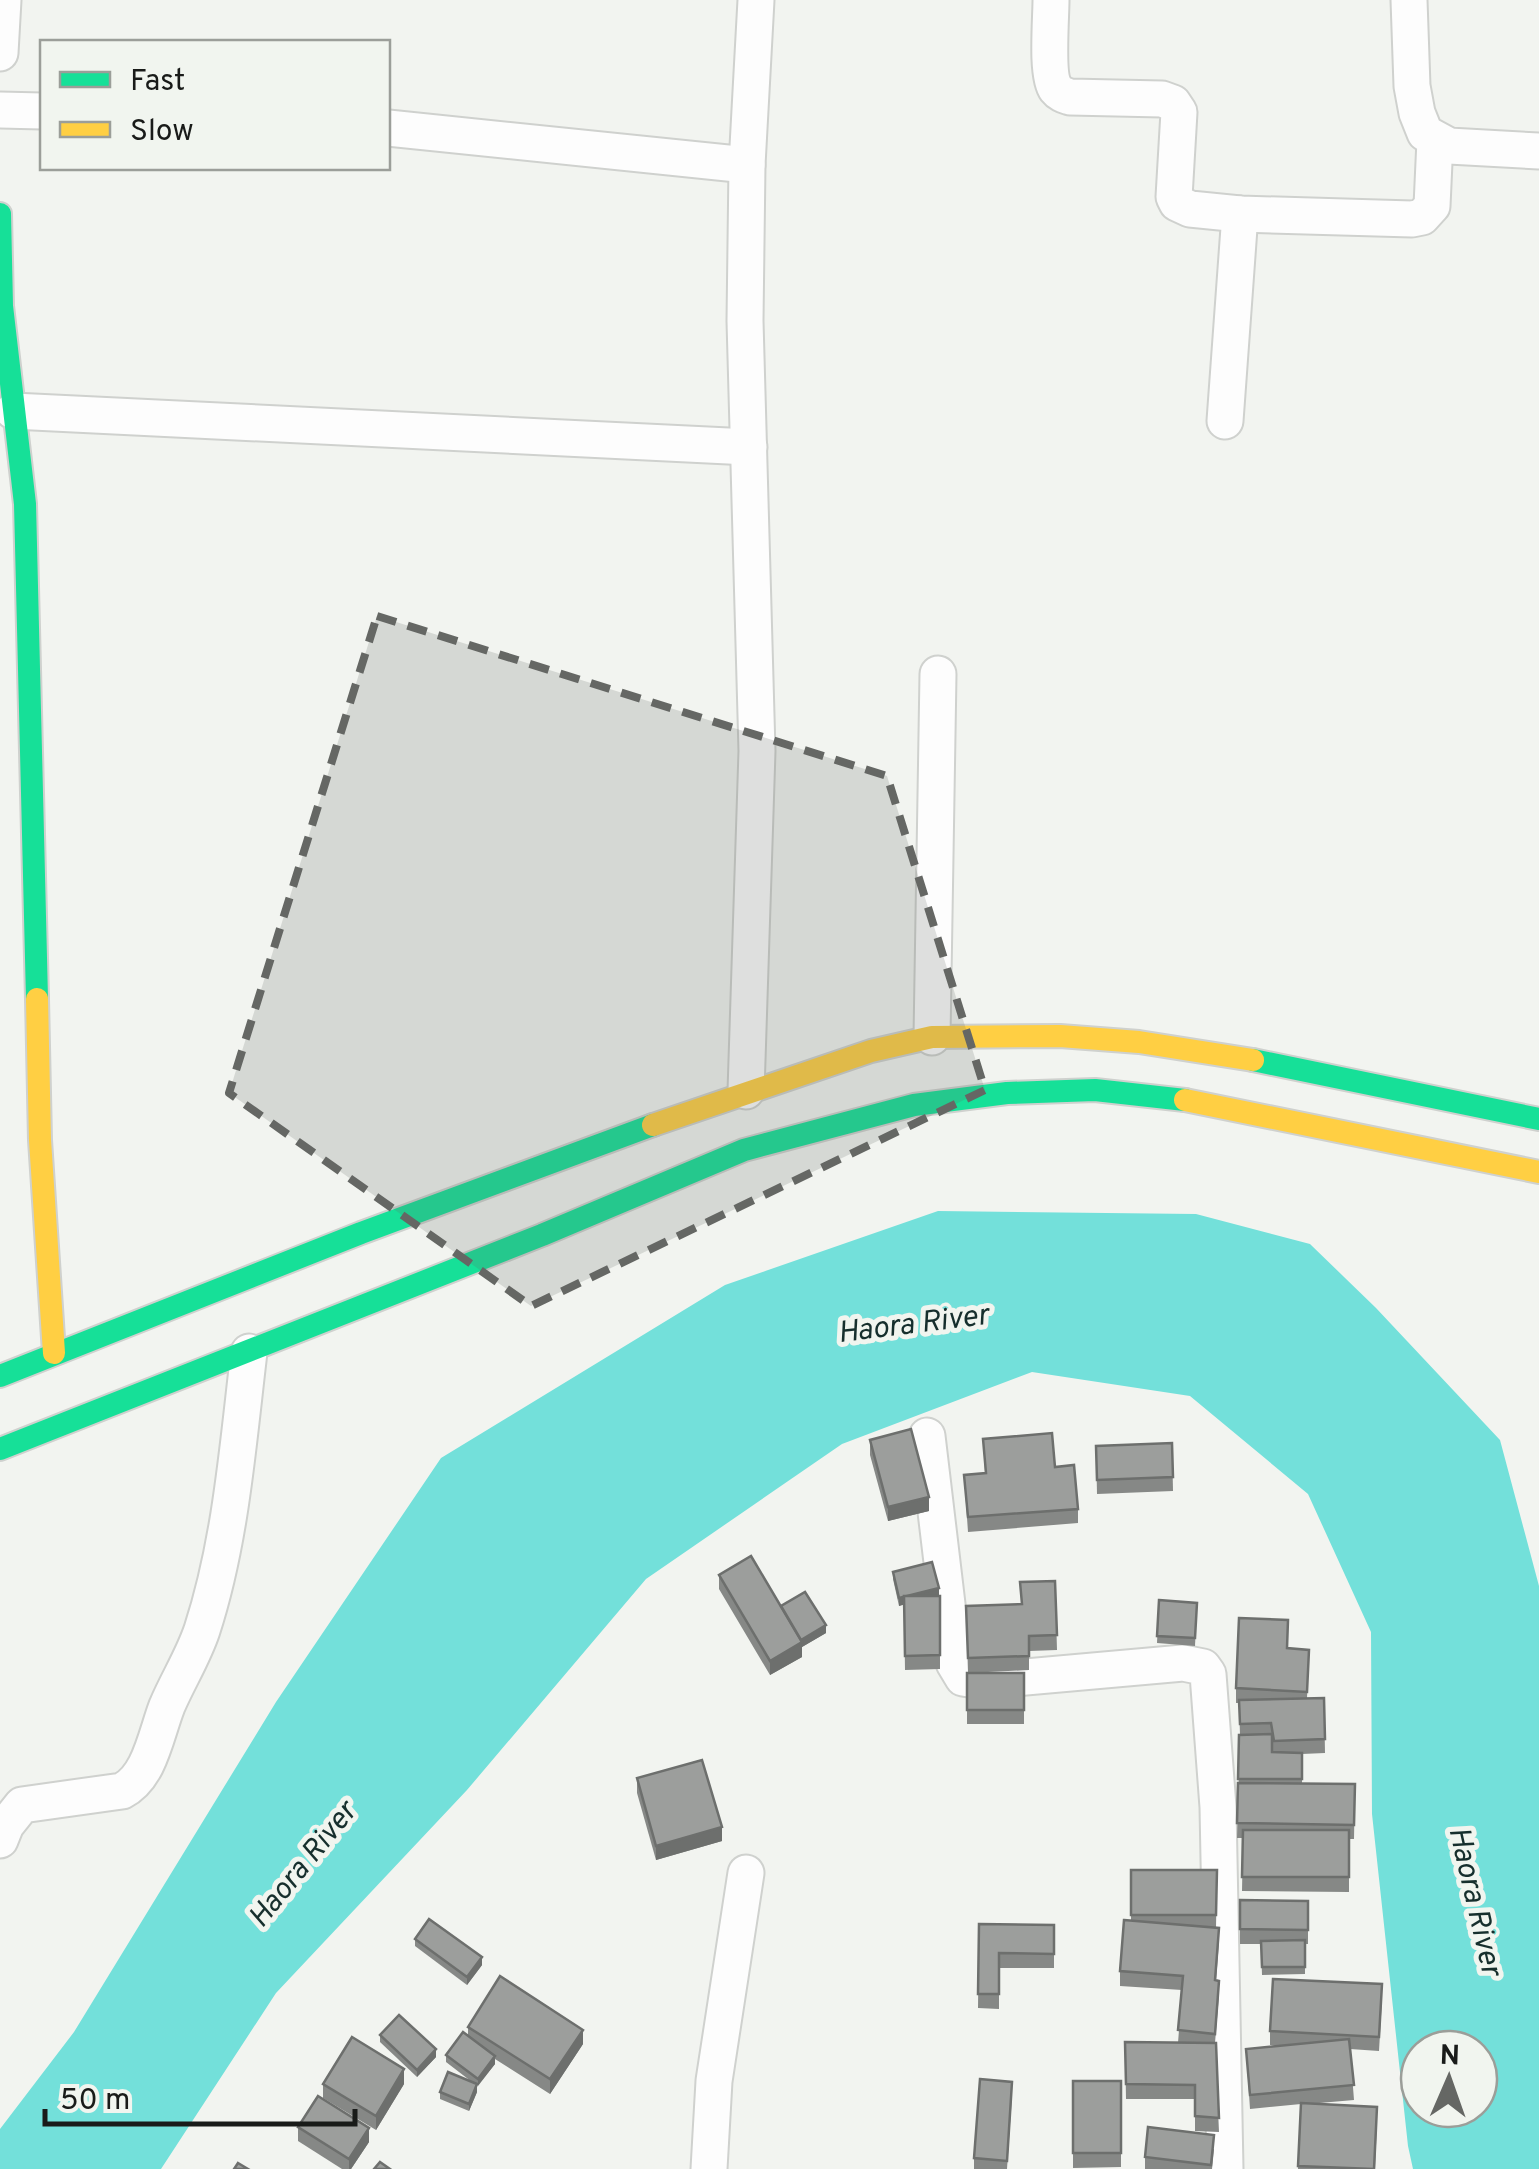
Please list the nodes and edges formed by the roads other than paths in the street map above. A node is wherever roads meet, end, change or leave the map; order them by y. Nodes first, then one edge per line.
1 (2, 0) edge
2 (756, 0) edge
3 (1052, 0) edge
4 (1409, 0) edge
5 (0, 53) edge
6 (0, 110) edge
7 (40, 112) edge
8 (390, 128) edge
9 (1434, 140) junction
10 (1539, 151) edge
11 (746, 164) junction
12 (0, 214) edge
13 (1240, 214) junction
14 (13, 411) junction
15 (1226, 421) dead end
16 (749, 448) junction
17 (938, 674) dead end
18 (932, 1036) junction
19 (746, 1091) junction
20 (1539, 1119) edge
21 (1539, 1172) edge
22 (54, 1352) junction
23 (249, 1352) junction
24 (0, 1376) edge
25 (927, 1436) dead end
26 (0, 1450) edge
27 (0, 1840) edge
28 (746, 1874) dead end
29 (709, 2169) edge
30 (1225, 2169) edge

1 - 5 street
2 - 11 street
3 - 13 street
4 - 9 street
6 - 7 street
8 - 11 street
9 - 10 street
9 - 13 street
11 - 16 street
12 - 14 street
13 - 15 street
14 - 16 street
14 - 22 street
16 - 19 street
17 - 18 street
18 - 19 street
18 - 20 street
19 - 22 street
21 - 23 street
22 - 24 street
23 - 26 street
23 - 27 street
25 - 30 street
28 - 29 street

